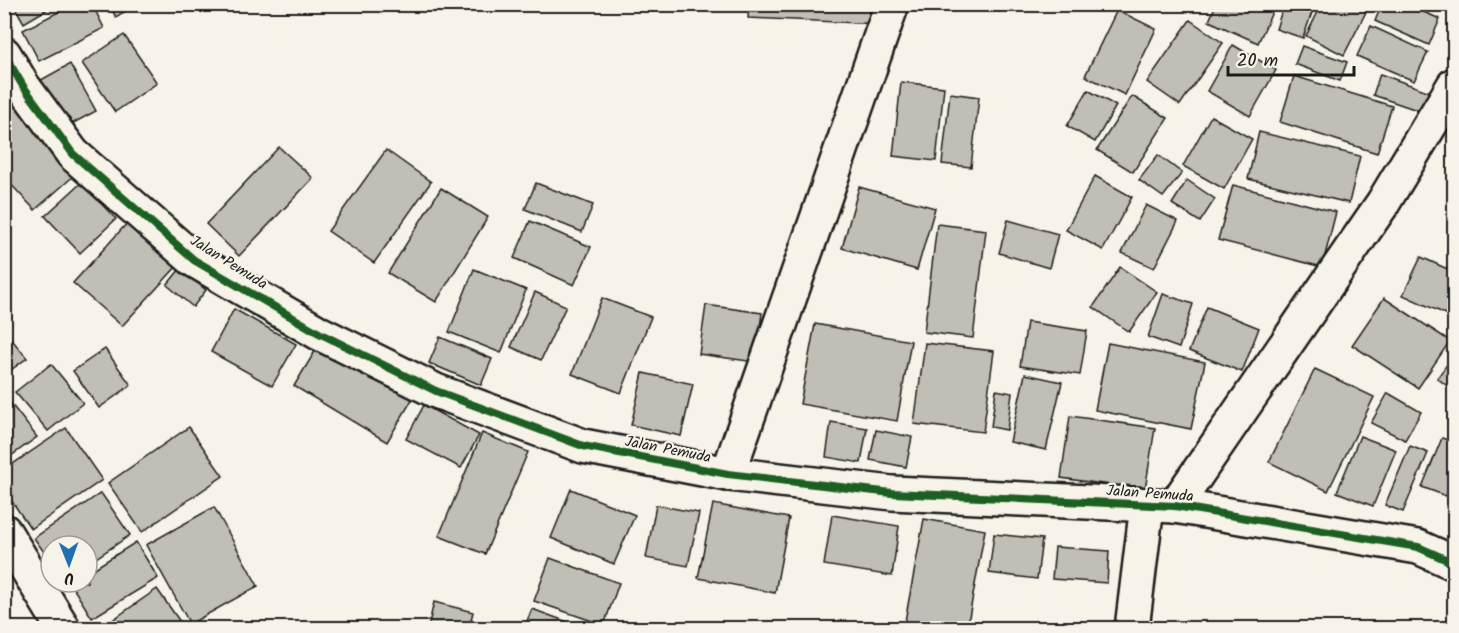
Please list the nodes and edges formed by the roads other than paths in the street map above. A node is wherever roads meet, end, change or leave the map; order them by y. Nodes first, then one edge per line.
1 (892, 4) edge
2 (4, 54) edge
3 (1455, 85) edge
4 (14, 92) edge
5 (728, 474) junction
6 (1161, 506) junction
7 (5, 533) edge
8 (1455, 563) edge
9 (63, 628) edge
10 (1132, 628) edge

1 - 5 street
2 - 4 street, Jalan Pemuda
3 - 6 street
4 - 5 street, Jalan Pemuda
5 - 6 street, Jalan Pemuda
6 - 8 street, Jalan Pemuda
6 - 10 street
7 - 9 street

